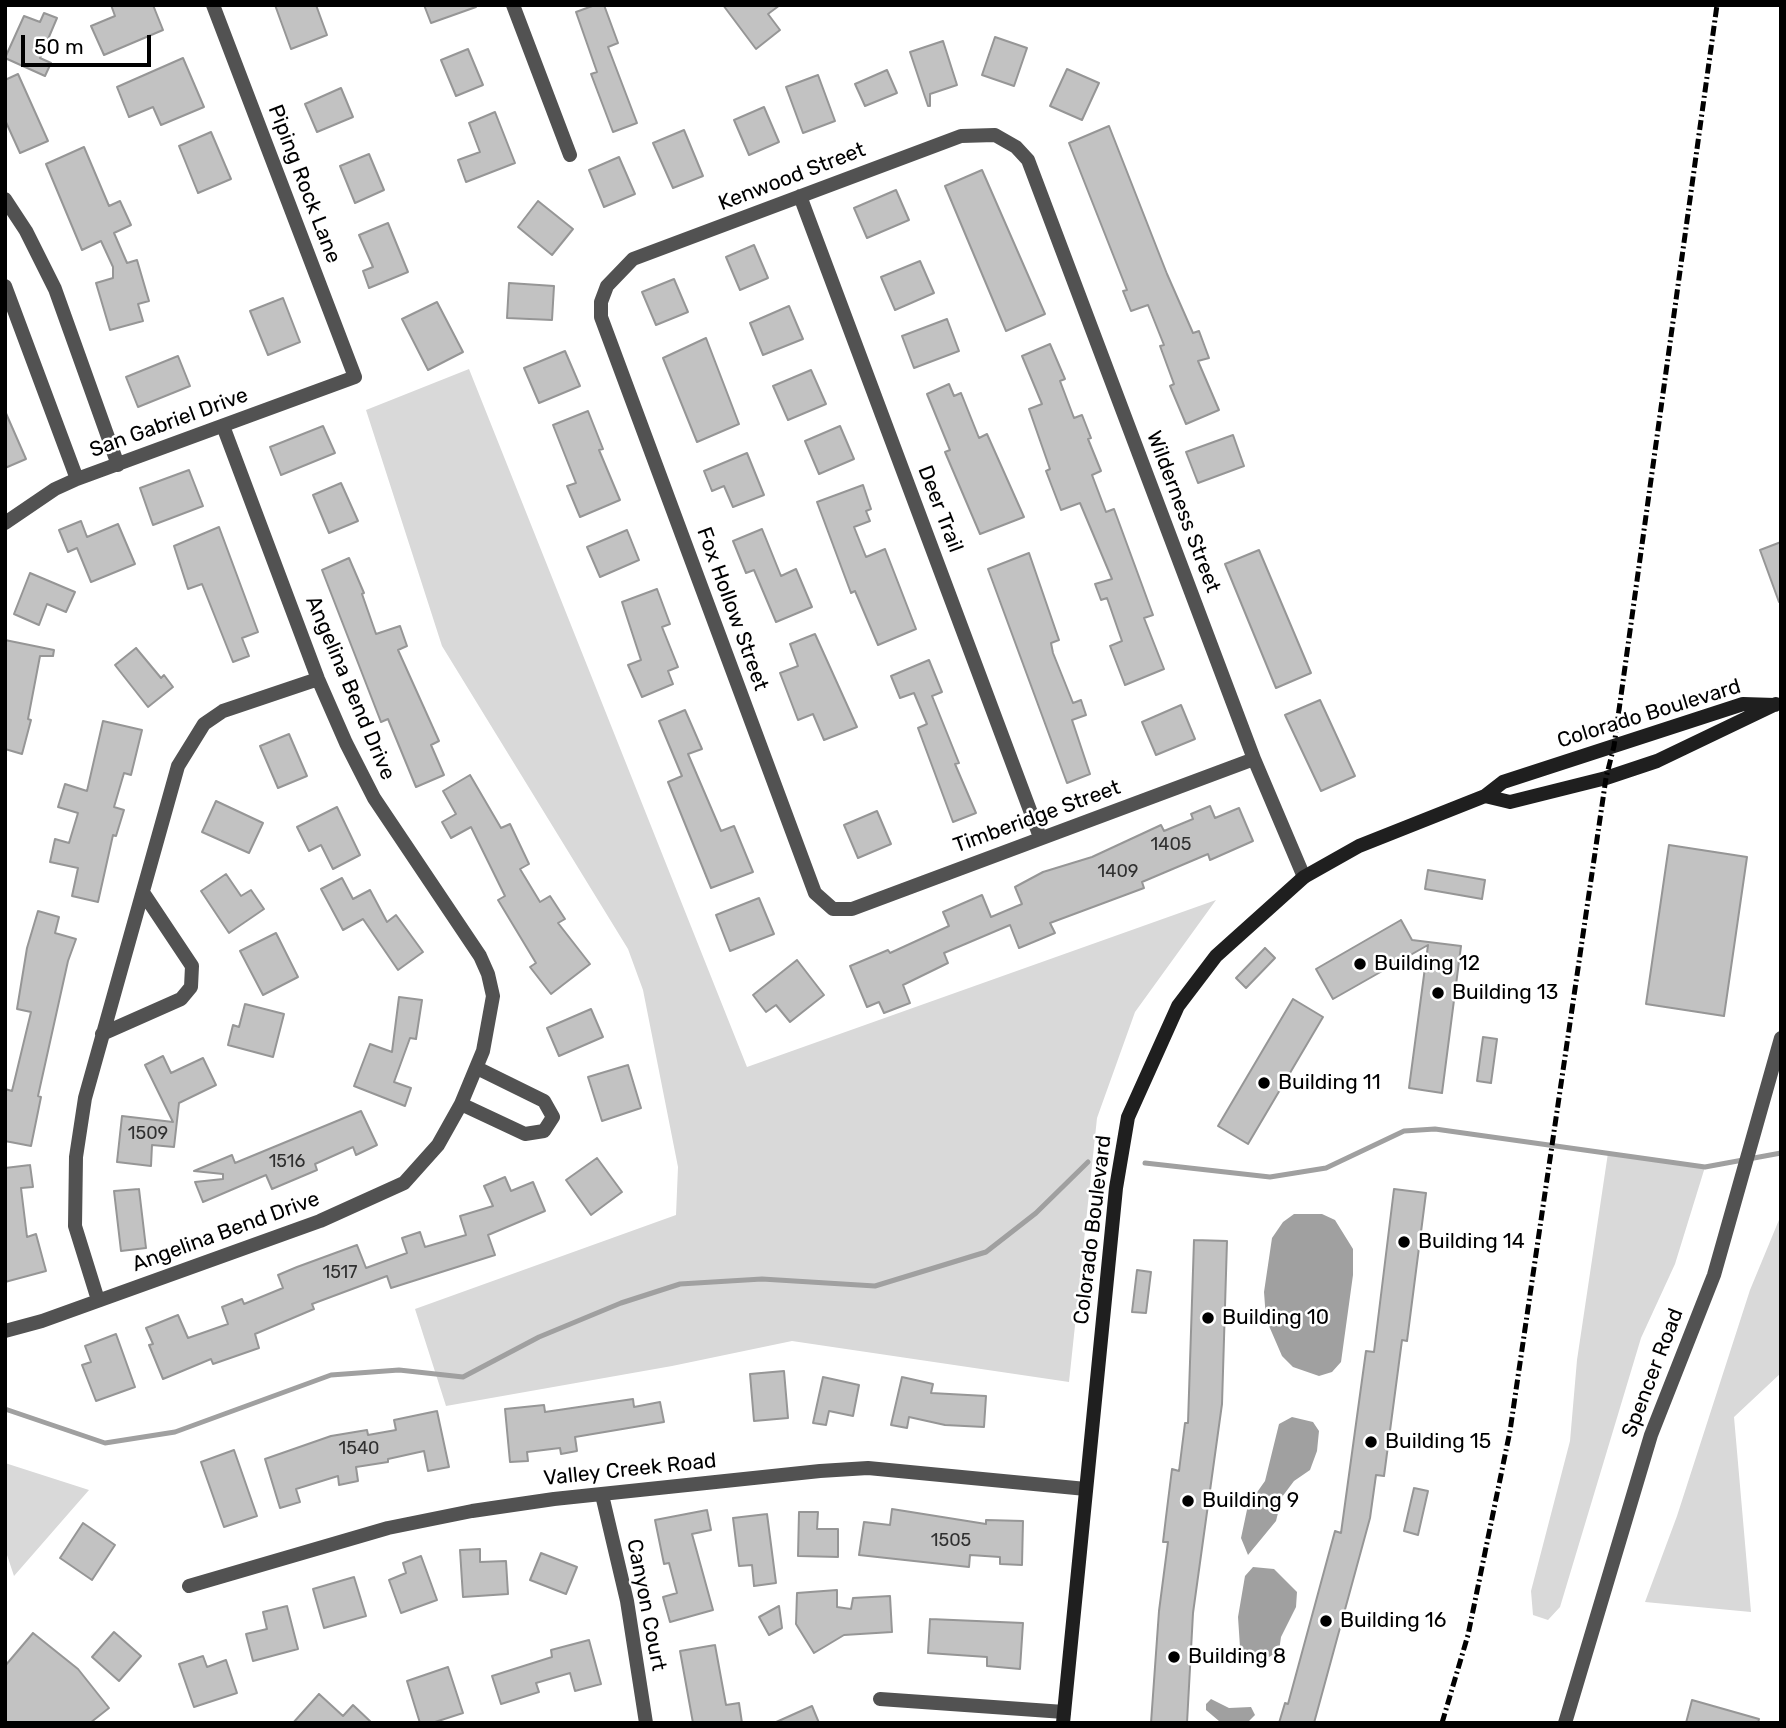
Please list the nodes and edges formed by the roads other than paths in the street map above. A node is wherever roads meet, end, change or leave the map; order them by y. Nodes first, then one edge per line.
1 (213, 5) edge
2 (513, 5) edge
3 (570, 155) dead end
4 (1028, 160) joint
5 (800, 196) junction
6 (5, 199) edge
7 (5, 286) edge
8 (601, 317) joint
9 (355, 377) joint
10 (223, 426) junction
11 (118, 465) junction
12 (78, 480) junction
13 (5, 523) edge
14 (318, 679) junction
15 (1779, 708) edge
16 (1254, 759) junction
17 (1485, 796) junction
18 (1040, 837) junction
19 (1304, 877) junction
20 (144, 894) junction
21 (834, 909) joint
22 (102, 1034) junction
23 (1781, 1038) edge
24 (477, 1068) junction
25 (461, 1104) junction
26 (98, 1300) junction
27 (5, 1331) edge
28 (1086, 1489) junction
29 (602, 1495) junction
30 (188, 1586) dead end
31 (880, 1699) dead end
32 (1064, 1717) edge
33 (641, 1722) edge
34 (1565, 1723) edge

1 - 9 street, Piping Rock Lane
2 - 3 street
4 - 5 street, Kenwood Street
4 - 16 street, Wilderness Street
5 - 8 street, Kenwood Street
5 - 18 street, Deer Trail
6 - 11 street
7 - 12 street
8 - 21 street, Fox Hollow Street
9 - 10 street, San Gabriel Drive
10 - 11 street, San Gabriel Drive
10 - 14 street, Angelina Bend Drive
11 - 12 street, San Gabriel Drive
12 - 13 street, San Gabriel Drive
14 - 20 street
14 - 24 street, Angelina Bend Drive
15 - 17 main road, Colorado Boulevard
15 - 17 main road, Colorado Boulevard
16 - 18 street, Timberidge Street
16 - 19 street, Wilderness Street
17 - 19 main road, Colorado Boulevard
18 - 21 street, Timberidge Street
19 - 28 main road, Colorado Boulevard
20 - 22 street
20 - 22 street
22 - 26 street
23 - 34 street, Spencer Road
24 - 25 street, Angelina Bend Drive
24 - 25 street
25 - 26 street, Angelina Bend Drive
26 - 27 street, Angelina Bend Drive
28 - 29 street, Valley Creek Road
28 - 32 main road, Colorado Boulevard
29 - 30 street, Valley Creek Road
29 - 33 street, Canyon Court
31 - 32 street

